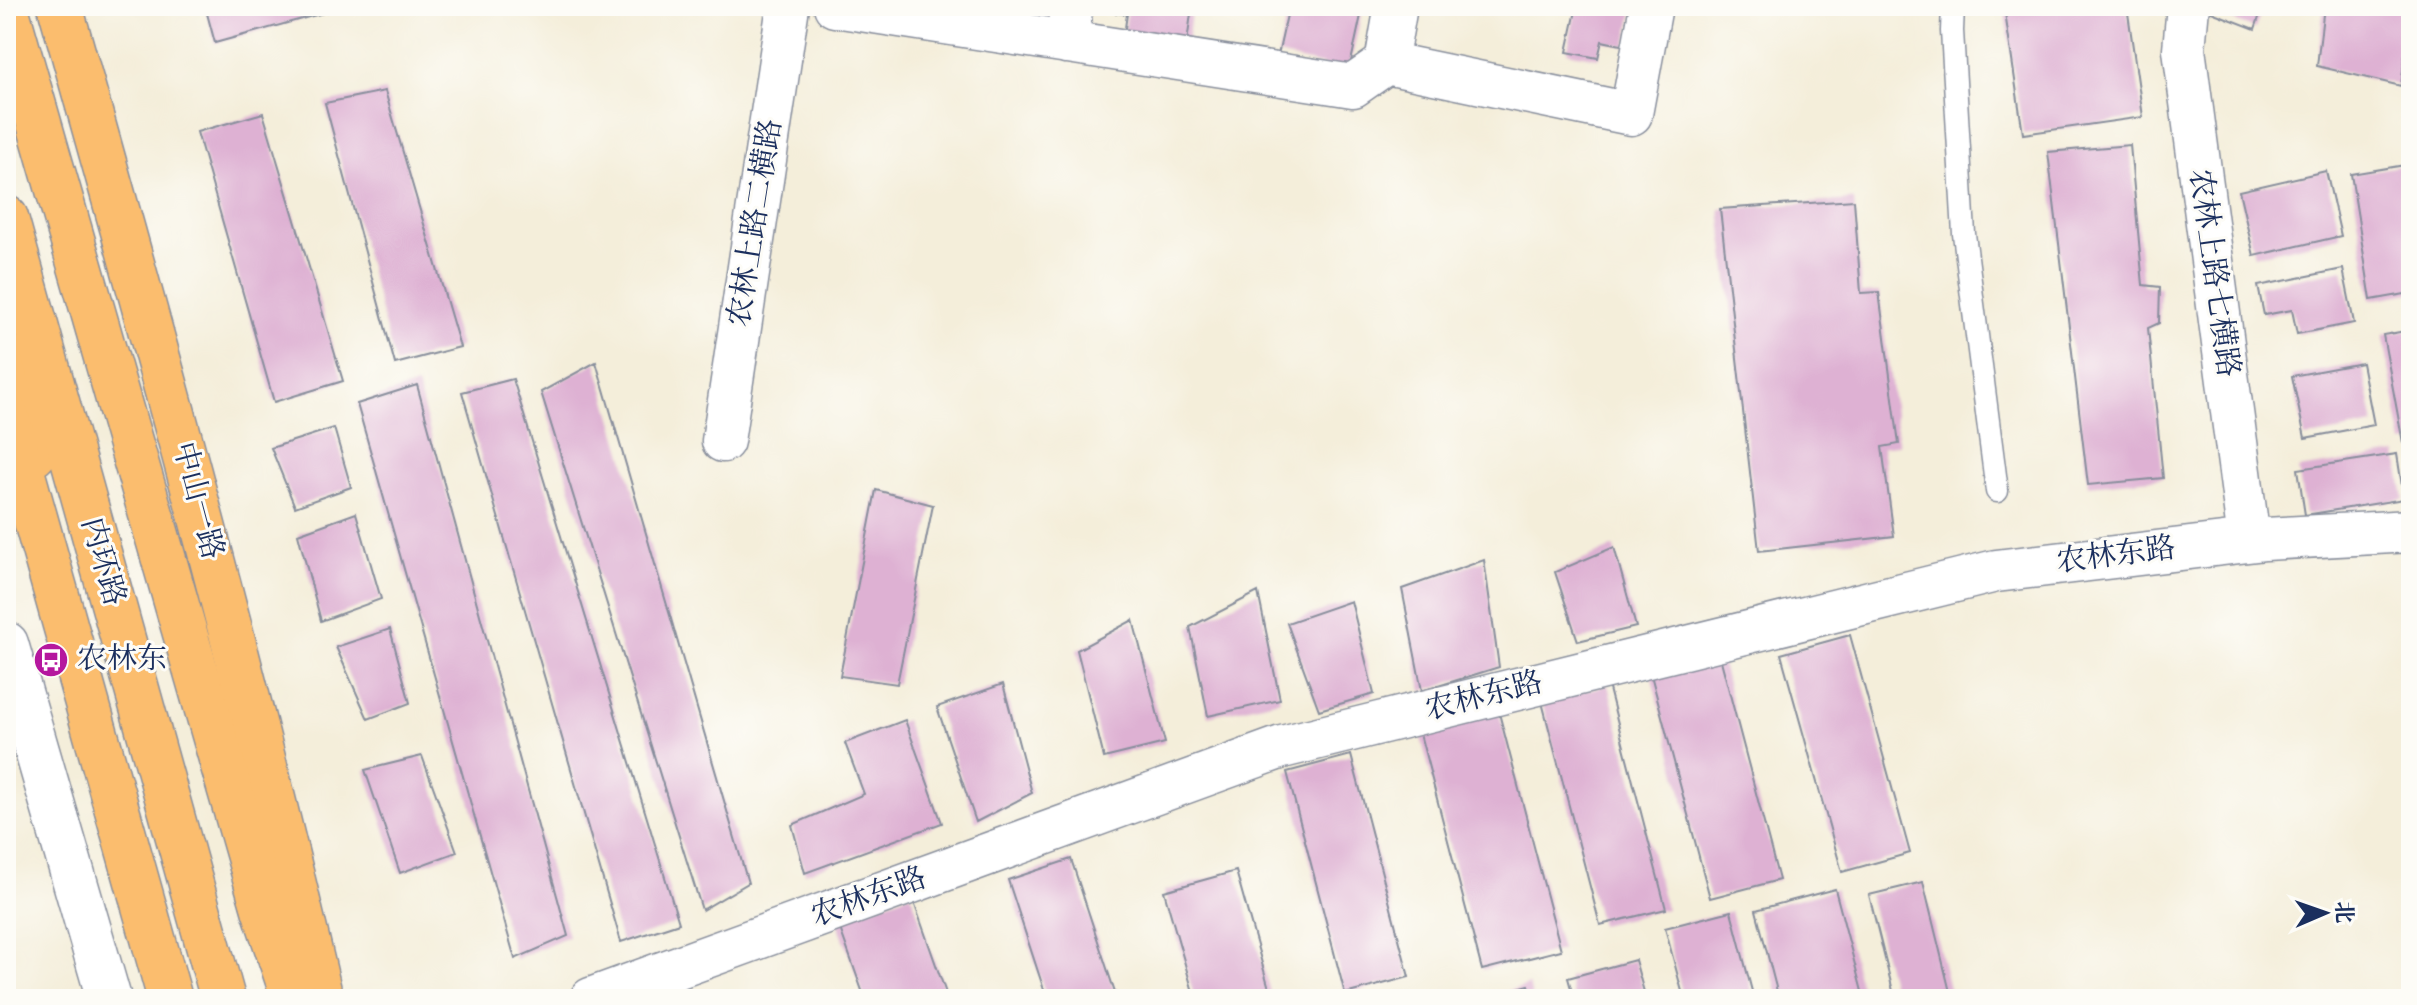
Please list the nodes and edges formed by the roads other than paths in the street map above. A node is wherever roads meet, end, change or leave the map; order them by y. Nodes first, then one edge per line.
1 (60, 6) edge
2 (788, 6) edge
3 (835, 6) edge
4 (1396, 6) edge
5 (1651, 6) edge
6 (1953, 6) edge
7 (2188, 6) edge
8 (6, 8) edge
9 (1069, 24) edge
10 (1386, 63) junction
11 (6, 218) edge
12 (6, 357) edge
13 (6, 414) edge
14 (723, 441) dead end
15 (1997, 491) dead end
16 (2411, 531) edge
17 (2249, 540) junction
18 (6, 644) edge
19 (109, 999) edge
20 (170, 999) edge
21 (189, 999) edge
22 (223, 999) edge
23 (294, 999) edge
24 (321, 999) edge
25 (591, 999) edge

1 - 24 main road, 中山一路
2 - 14 street, 农林上路二横路
3 - 9 street
4 - 10 street
5 - 10 street
6 - 15 lane
7 - 17 street, 农林上路七横路
8 - 23 main road
9 - 10 street
11 - 22 main road, 内环路
12 - 21 main road
13 - 20 main road, 内环路
16 - 17 street, 农林东路
17 - 25 street, 农林东路
18 - 19 street

